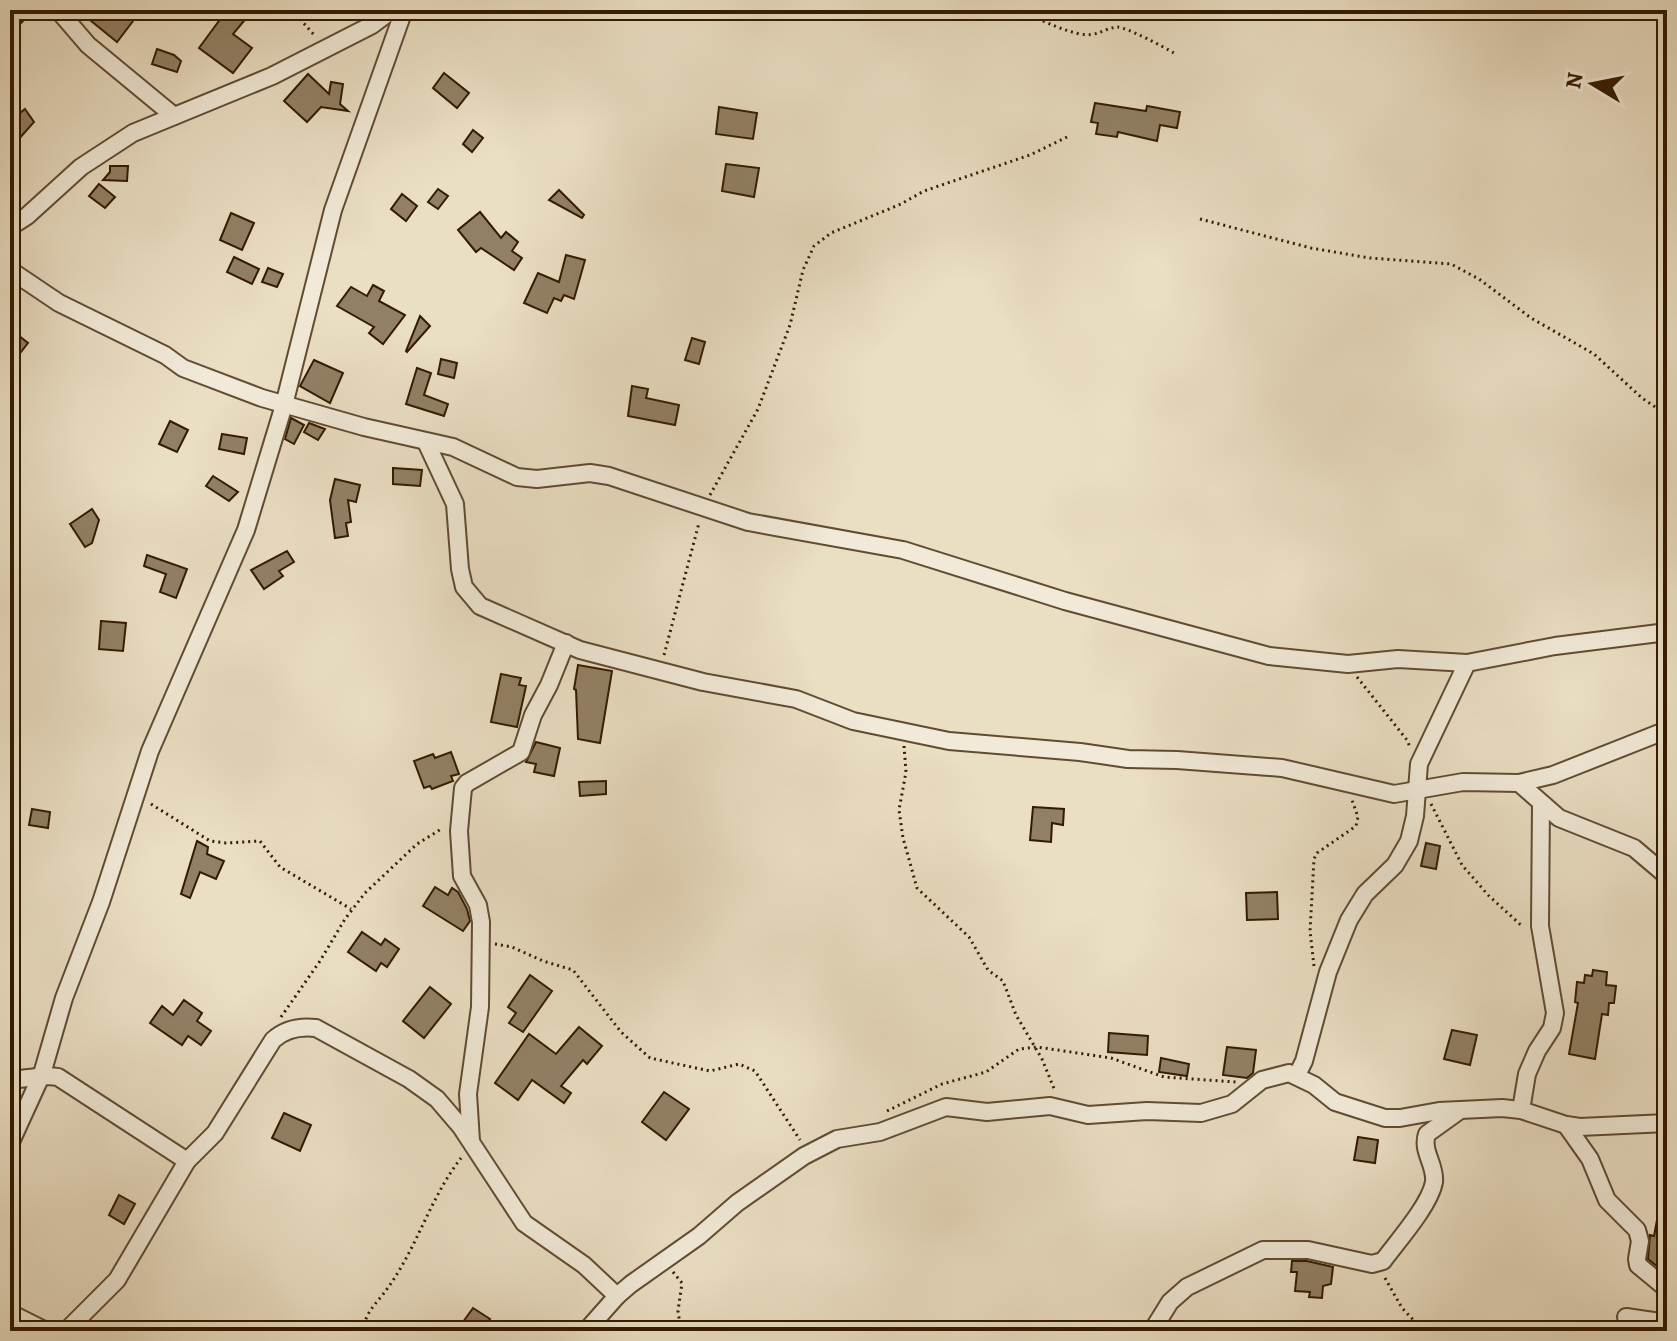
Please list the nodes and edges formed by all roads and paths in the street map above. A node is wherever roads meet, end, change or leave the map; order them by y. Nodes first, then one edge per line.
1 (58, 10) edge
2 (292, 10) edge
3 (392, 10) edge
4 (404, 10) edge
5 (1015, 10) edge
6 (328, 49) junction
7 (1174, 53) dead end
8 (174, 116) junction
9 (1067, 137) dead end
10 (1200, 219) dead end
11 (10, 227) edge
12 (10, 270) edge
13 (284, 405) junction
14 (1667, 415) edge
15 (426, 442) junction
16 (702, 507) junction
17 (1667, 632) edge
18 (566, 643) junction
19 (1467, 663) junction
20 (1348, 664) junction
21 (662, 672) junction
22 (890, 729) junction
23 (1667, 730) edge
24 (1418, 770) junction
25 (1343, 783) junction
26 (1519, 783) junction
27 (136, 791) junction
28 (1418, 792) junction
29 (1541, 803) junction
30 (461, 812) junction
31 (1667, 876) edge
32 (351, 909) junction
33 (1523, 927) dead end
34 (480, 941) junction
35 (1322, 992) junction
36 (281, 1033) junction
37 (1037, 1047) junction
38 (42, 1074) junction
39 (1297, 1075) junction
40 (10, 1079) edge
41 (1256, 1085) junction
42 (1056, 1107) junction
43 (1460, 1110) junction
44 (1521, 1110) junction
45 (883, 1113) dead end
46 (1667, 1123) edge
47 (1566, 1125) junction
48 (471, 1143) junction
49 (10, 1144) edge
50 (809, 1153) junction
51 (187, 1161) junction
52 (1378, 1263) junction
53 (658, 1266) junction
54 (1667, 1289) edge
55 (617, 1296) junction
56 (10, 1313) edge
57 (1626, 1317) dead end
58 (1667, 1323) edge
59 (46, 1331) edge
60 (66, 1331) edge
61 (364, 1331) edge
62 (586, 1331) edge
63 (681, 1331) edge
64 (1152, 1331) edge
65 (1424, 1331) edge

1 - 8 street
2 - 6 path
3 - 6 street
4 - 13 street
5 - 7 path
6 - 8 street
8 - 11 street
9 - 16 path
10 - 14 path
12 - 13 street
13 - 15 street
13 - 27 street
15 - 16 street
15 - 18 street
16 - 20 street
16 - 21 path
17 - 19 street
18 - 21 street
18 - 30 street
19 - 20 street
19 - 24 street
20 - 24 path
21 - 22 street
22 - 25 street
22 - 37 path
23 - 26 street
24 - 28 street
25 - 28 street
25 - 35 path
26 - 28 street
26 - 29 street
27 - 32 path
27 - 38 street
28 - 33 path
28 - 35 street
29 - 31 street
29 - 44 street
30 - 32 path
30 - 34 street
32 - 36 path
34 - 48 street
34 - 50 path
35 - 39 street
36 - 48 street
36 - 51 street
37 - 41 path
37 - 42 path
37 - 45 path
38 - 40 street
38 - 49 street
38 - 51 street
39 - 41 street
39 - 43 street
41 - 42 street
42 - 50 street
43 - 44 street
43 - 52 street
44 - 47 street
46 - 47 street
47 - 54 street
48 - 55 street
48 - 61 path
50 - 53 street
51 - 60 street
52 - 64 street
52 - 65 path
53 - 55 street
53 - 63 path
55 - 62 street
56 - 59 street
57 - 58 street

